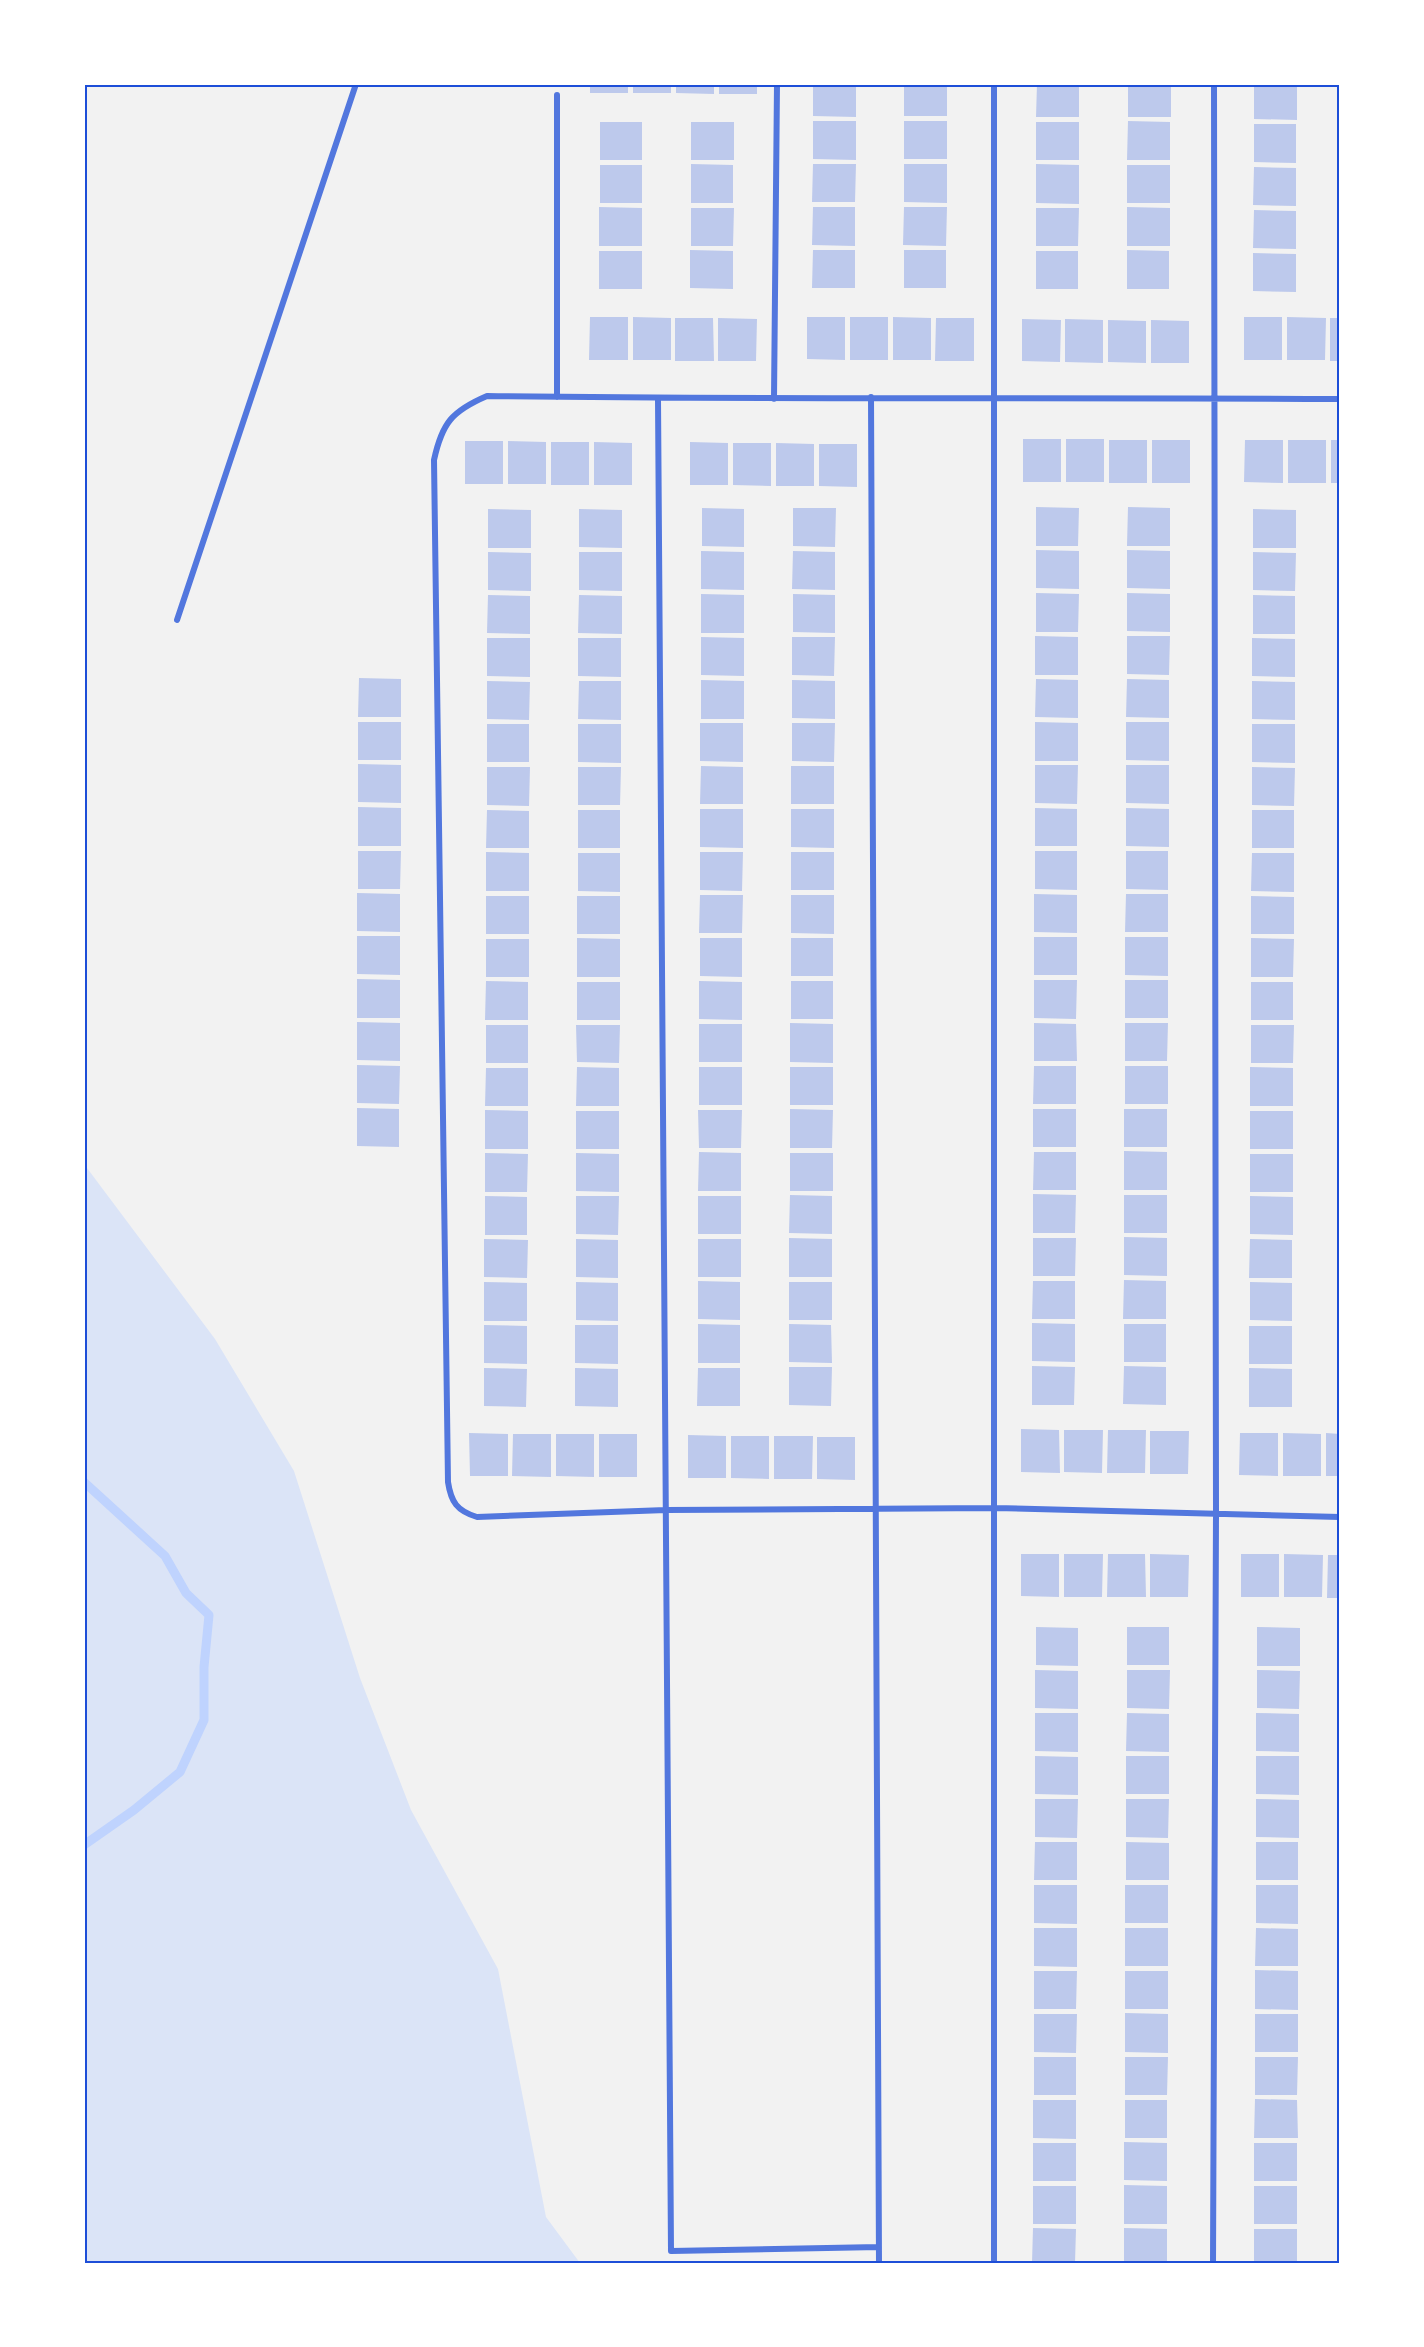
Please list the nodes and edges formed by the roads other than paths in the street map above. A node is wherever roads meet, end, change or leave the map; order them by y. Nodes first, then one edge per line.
1 (356, 84) edge
2 (777, 84) edge
3 (994, 84) edge
4 (1214, 84) edge
5 (557, 95) dead end
6 (995, 396) junction
7 (557, 397) junction
8 (871, 397) junction
9 (1214, 398) junction
10 (658, 399) junction
11 (774, 399) junction
12 (1340, 399) edge
13 (177, 620) dead end
14 (995, 1508) junction
15 (875, 1509) junction
16 (666, 1510) junction
17 (1216, 1514) junction
18 (1340, 1517) edge
19 (879, 2247) junction
20 (879, 2263) edge
21 (994, 2263) edge
22 (1213, 2263) edge

1 - 13 street
2 - 11 street
3 - 6 street
4 - 9 street
5 - 7 street
6 - 8 street
6 - 9 street
6 - 14 street
7 - 10 street
7 - 16 street
8 - 11 street
8 - 15 street
9 - 12 street
9 - 17 street
10 - 11 street
10 - 16 street
14 - 15 street
14 - 17 street
14 - 21 street
15 - 16 street
15 - 19 street
16 - 19 street
17 - 18 street
17 - 22 street
19 - 20 street

